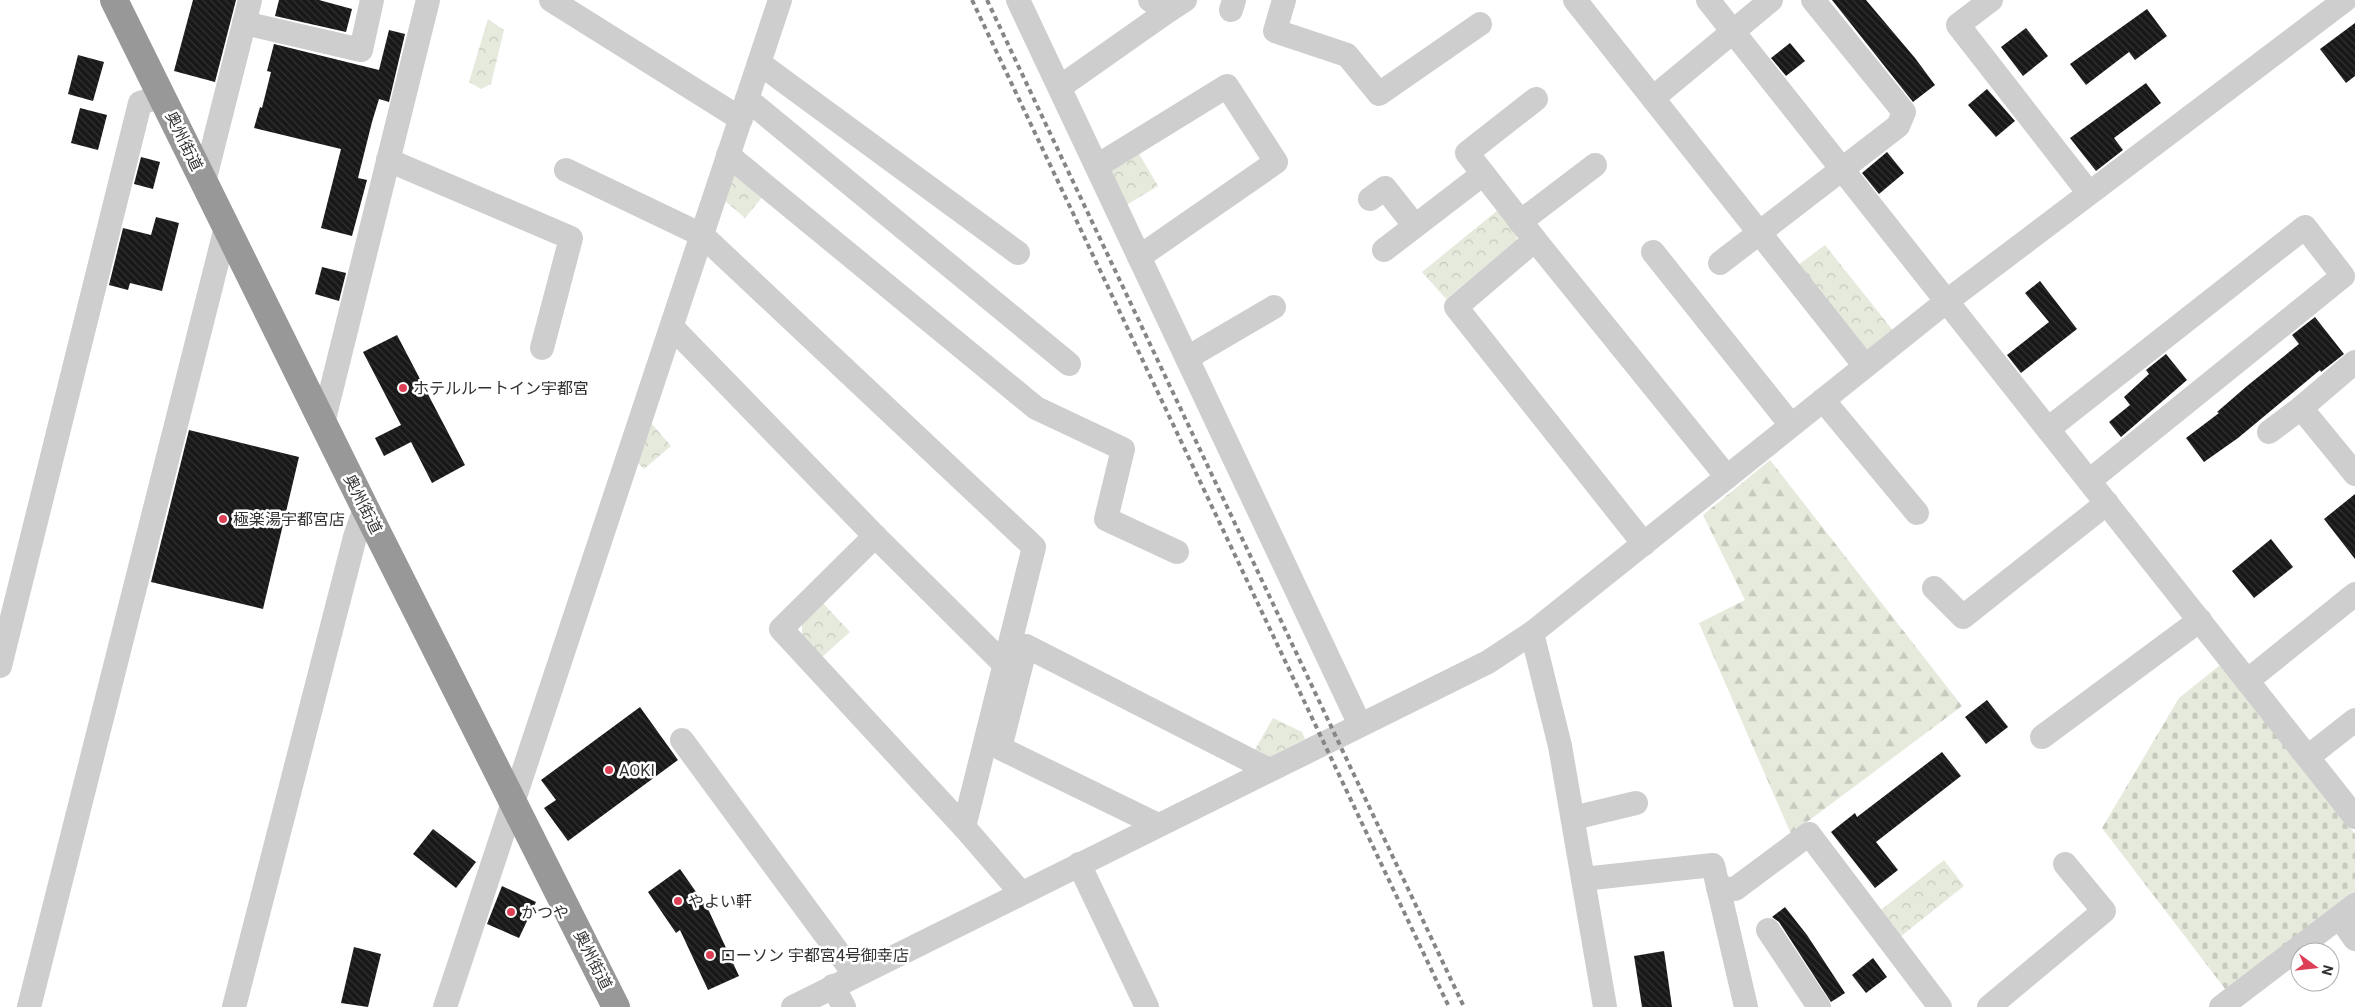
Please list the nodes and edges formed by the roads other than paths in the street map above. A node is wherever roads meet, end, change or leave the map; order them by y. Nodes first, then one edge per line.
1 (114, 0) edge
2 (250, 0) edge
3 (372, 0) edge
4 (428, 0) edge
5 (551, 0) edge
6 (780, 0) edge
7 (1018, 0) edge
8 (1284, 0) edge
9 (1575, 0) edge
10 (1708, 0) edge
11 (1772, 0) edge
12 (1812, 0) edge
13 (1991, 0) edge
14 (2346, 0) edge
15 (1168, 4) edge
16 (244, 23) junction
17 (1480, 24) dead end
18 (1734, 33) junction
19 (759, 63) junction
20 (1060, 87) junction
21 (162, 96) junction
22 (1653, 98) junction
23 (1536, 99) dead end
24 (744, 109) junction
25 (728, 155) junction
26 (388, 160) junction
27 (1595, 165) dead end
28 (1097, 166) junction
29 (566, 170) dead end
30 (1842, 170) junction
31 (1483, 174) junction
32 (204, 182) junction
33 (2089, 193) junction
34 (1370, 199) dead end
35 (1520, 222) junction
36 (1416, 226) junction
37 (226, 227) junction
38 (1759, 232) junction
39 (702, 235) junction
40 (1535, 240) junction
41 (1384, 250) dead end
42 (1653, 252) dead end
43 (1018, 253) dead end
44 (1139, 257) junction
45 (1720, 263) dead end
46 (1947, 301) junction
47 (1274, 307) dead end
48 (672, 327) junction
49 (542, 348) dead end
50 (1187, 358) junction
51 (2355, 362) edge
52 (1069, 364) dead end
53 (1865, 366) junction
54 (1823, 400) junction
55 (2301, 408) junction
56 (323, 423) junction
57 (1791, 425) junction
58 (2048, 429) junction
59 (2269, 432) dead end
60 (2355, 474) edge
61 (1728, 477) junction
62 (2089, 480) junction
63 (2107, 503) junction
64 (365, 508) junction
65 (1917, 513) dead end
66 (874, 536) junction
67 (1644, 544) junction
68 (1178, 552) dead end
69 (1934, 588) dead end
70 (2355, 594) edge
71 (2200, 620) junction
72 (1532, 633) junction
73 (1004, 664) junction
74 (0, 666) edge
75 (2247, 681) junction
76 (2355, 720) edge
77 (1360, 725) junction
78 (2042, 737) dead end
79 (682, 740) dead end
80 (2308, 757) junction
81 (1269, 770) junction
82 (513, 802) junction
83 (1636, 803) dead end
84 (2355, 816) edge
85 (1573, 818) junction
86 (1158, 825) junction
87 (964, 827) junction
88 (1079, 864) junction
89 (2065, 864) dead end
90 (1583, 879) junction
91 (1718, 888) junction
92 (1021, 893) junction
93 (2348, 912) edge
94 (1768, 930) dead end
95 (2355, 939) edge
96 (855, 975) junction
97 (834, 986) junction
98 (29, 1007) edge
99 (234, 1007) edge
100 (445, 1007) edge
101 (616, 1007) edge
102 (793, 1007) edge
103 (844, 1007) edge
104 (1147, 1007) edge
105 (1605, 1007) edge
106 (1746, 1007) edge
107 (1819, 1007) edge
108 (1940, 1007) edge
109 (1989, 1007) edge
110 (2221, 1007) edge

1 - 21 highway, 奥州街道
2 - 16 street
3 - 16 street
4 - 26 street
5 - 24 street
6 - 19 street
7 - 20 street
8 - 17 street
9 - 22 street
10 - 18 street
11 - 18 street
12 - 30 street
13 - 33 street
14 - 33 street
15 - 20 street
16 - 32 street
18 - 22 street
18 - 30 street
19 - 24 street
19 - 43 street
20 - 28 street
21 - 32 highway, 奥州街道
21 - 74 street
22 - 38 street
23 - 31 street
24 - 25 street
24 - 52 street
25 - 39 street
25 - 68 street
26 - 49 street
26 - 56 street
27 - 35 street
28 - 44 street
28 - 44 street
29 - 39 street
30 - 38 street
30 - 46 street
31 - 35 street
31 - 36 street
32 - 37 highway, 奥州街道
33 - 46 street
34 - 36 street
35 - 40 street
36 - 41 street
37 - 56 highway, 奥州街道
37 - 98 street
38 - 45 street
38 - 53 street
39 - 48 street
39 - 73 street
40 - 61 street
40 - 67 street
42 - 57 street
44 - 50 street
46 - 53 street
46 - 58 street
47 - 50 street
48 - 66 street
48 - 82 street
50 - 77 street
51 - 55 street
53 - 54 street
54 - 57 street
54 - 65 street
55 - 59 street
55 - 60 street
56 - 64 highway, 奥州街道
57 - 61 street
58 - 62 street
58 - 62 street
61 - 67 street
62 - 63 street
63 - 69 street
63 - 71 street
64 - 82 highway, 奥州街道
64 - 99 street
66 - 73 street
66 - 87 street
67 - 72 street
70 - 75 street
71 - 75 street
71 - 78 street
72 - 77 street
72 - 85 street
73 - 87 street
75 - 80 street
76 - 80 street
77 - 81 street
79 - 96 street
80 - 84 street
81 - 86 street
81 - 86 street
82 - 100 street
82 - 101 highway, 奥州街道
83 - 85 street
85 - 90 street
86 - 88 street
87 - 92 street
88 - 92 street
88 - 104 street
89 - 109 street
90 - 91 street
90 - 105 street
91 - 106 street
91 - 108 street
92 - 96 street
93 - 95 street
93 - 110 street
94 - 107 street
96 - 97 street
97 - 102 street
97 - 103 street

